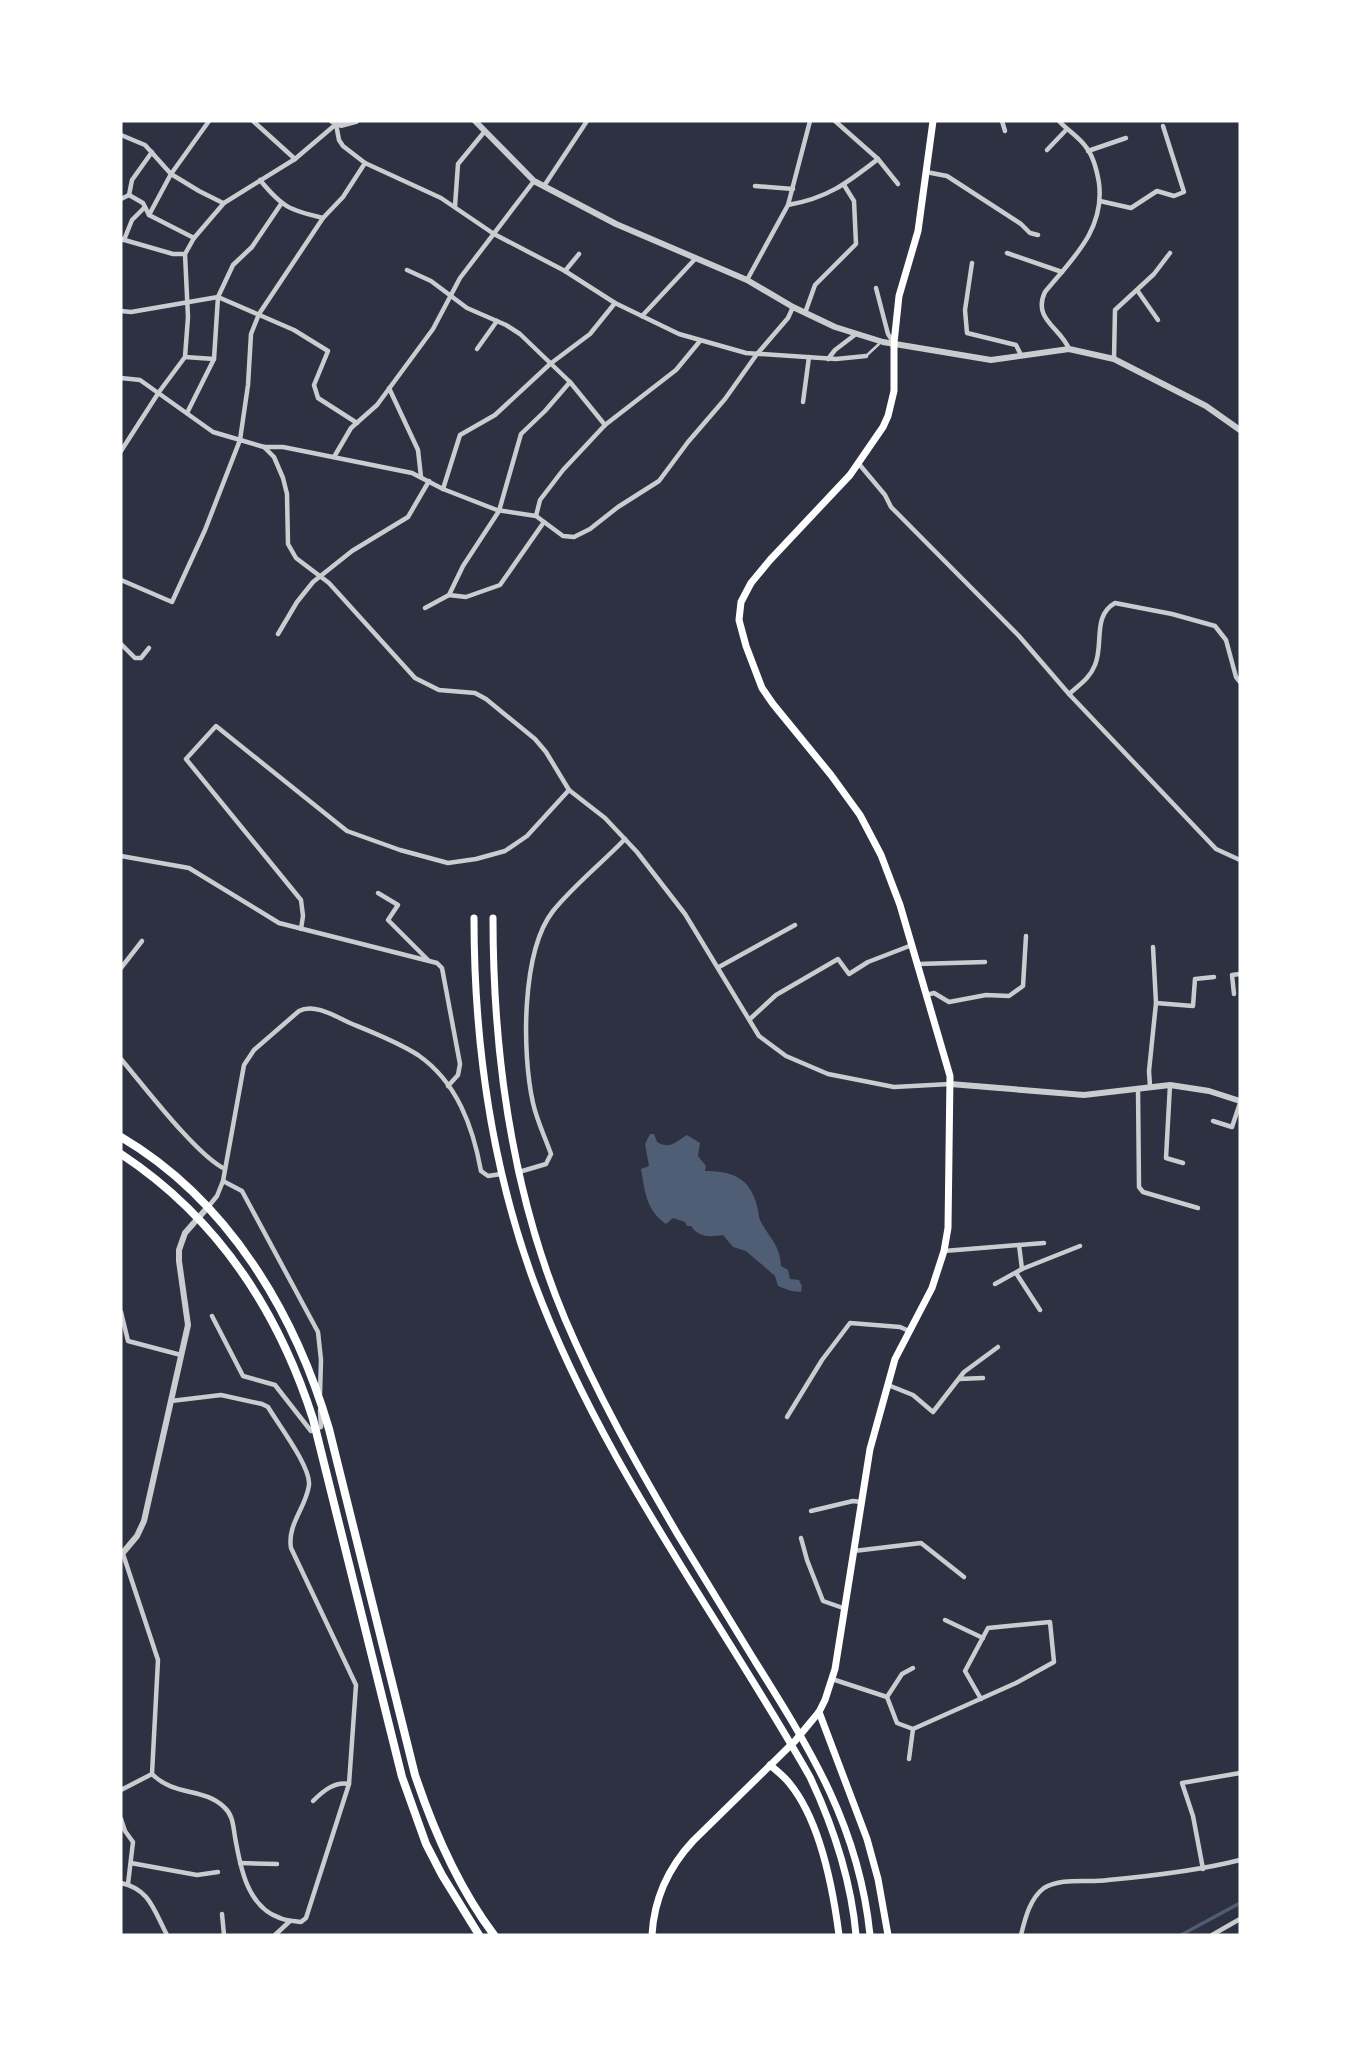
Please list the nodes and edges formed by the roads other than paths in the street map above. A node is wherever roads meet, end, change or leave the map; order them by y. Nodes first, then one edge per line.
1 (209, 121) edge
2 (253, 121) edge
3 (356, 121) edge
4 (475, 121) edge
5 (587, 121) edge
6 (810, 121) edge
7 (835, 121) edge
8 (933, 121) edge
9 (1002, 121) edge
10 (1059, 121) edge
11 (334, 123) edge
12 (1163, 126) dead end
13 (1066, 129) junction
14 (485, 131) junction
15 (1005, 131) dead end
16 (121, 135) edge
17 (1126, 138) dead end
18 (1047, 150) dead end
19 (1088, 151) junction
20 (152, 152) junction
21 (295, 159) junction
22 (878, 159) junction
23 (365, 163) junction
24 (925, 172) junction
25 (171, 174) junction
26 (260, 180) junction
27 (534, 181) junction
28 (898, 184) dead end
29 (844, 185) junction
30 (544, 186) junction
31 (755, 186) dead end
32 (793, 188) junction
33 (129, 195) junction
34 (121, 199) edge
35 (1100, 201) junction
36 (224, 203) junction
37 (281, 204) junction
38 (788, 205) junction
39 (455, 206) junction
40 (145, 207) junction
41 (149, 215) junction
42 (323, 218) junction
43 (494, 234) junction
44 (1038, 235) dead end
45 (194, 238) junction
46 (122, 240) edge
47 (1007, 253) dead end
48 (1170, 253) dead end
49 (185, 254) junction
50 (579, 254) dead end
51 (696, 258) junction
52 (972, 263) dead end
53 (407, 270) dead end
54 (565, 271) junction
55 (1062, 272) junction
56 (747, 280) junction
57 (876, 288) dead end
58 (1137, 290) junction
59 (451, 296) junction
60 (218, 297) junction
61 (186, 302) junction
62 (615, 303) junction
63 (793, 307) junction
64 (121, 311) edge
65 (805, 313) junction
66 (260, 314) junction
67 (642, 316) junction
68 (1158, 320) dead end
69 (497, 321) junction
70 (856, 334) junction
71 (700, 341) junction
72 (881, 341) junction
73 (894, 343) junction
74 (477, 349) dead end
75 (1069, 349) junction
76 (757, 354) junction
77 (866, 356) joint
78 (1021, 356) junction
79 (185, 357) junction
80 (809, 357) junction
81 (214, 359) junction
82 (828, 359) junction
83 (1114, 359) junction
84 (550, 364) junction
85 (121, 378) edge
86 (570, 383) junction
87 (389, 387) junction
88 (159, 392) junction
89 (803, 402) dead end
90 (187, 412) junction
91 (357, 423) junction
92 (605, 425) junction
93 (1240, 429) edge
94 (240, 440) junction
95 (122, 447) edge
96 (264, 447) junction
97 (334, 457) junction
98 (859, 464) junction
99 (421, 477) junction
100 (429, 481) junction
101 (443, 489) junction
102 (499, 511) junction
103 (536, 516) junction
104 (544, 522) junction
105 (320, 577) junction
106 (121, 580) edge
107 (449, 596) junction
108 (425, 608) dead end
109 (278, 634) dead end
110 (121, 644) edge
111 (149, 648) dead end
112 (1240, 682) edge
113 (1069, 694) junction
114 (569, 790) junction
115 (625, 839) junction
116 (121, 856) edge
117 (1240, 860) edge
118 (379, 893) dead end
119 (474, 918) dead end
120 (494, 918) dead end
121 (795, 925) dead end
122 (301, 929) junction
123 (1026, 936) dead end
124 (142, 941) dead end
125 (912, 944) junction
126 (1153, 947) dead end
127 (428, 960) junction
128 (985, 962) dead end
129 (918, 964) junction
130 (719, 967) junction
131 (121, 968) edge
132 (1240, 974) edge
133 (1214, 977) dead end
134 (1234, 994) dead end
135 (925, 995) junction
136 (1156, 1003) junction
137 (750, 1019) junction
138 (121, 1059) edge
139 (950, 1084) junction
140 (1170, 1085) junction
141 (448, 1086) junction
142 (1150, 1086) junction
143 (1138, 1088) junction
144 (1240, 1102) edge
145 (1213, 1121) dead end
146 (121, 1138) edge
147 (121, 1154) edge
148 (1183, 1163) dead end
149 (225, 1169) junction
150 (519, 1172) junction
151 (501, 1174) junction
152 (223, 1181) junction
153 (207, 1208) junction
154 (1198, 1208) dead end
155 (197, 1218) junction
156 (1045, 1243) dead end
157 (1019, 1245) junction
158 (1080, 1246) dead end
159 (944, 1251) junction
160 (1022, 1269) junction
161 (1016, 1273) junction
162 (995, 1284) dead end
163 (1040, 1310) dead end
164 (121, 1312) edge
165 (212, 1317) dead end
166 (909, 1331) junction
167 (998, 1347) dead end
168 (182, 1355) junction
169 (984, 1378) dead end
170 (958, 1379) junction
171 (888, 1385) junction
172 (171, 1401) junction
173 (787, 1417) dead end
174 (862, 1502) junction
175 (811, 1511) dead end
176 (802, 1538) dead end
177 (854, 1551) junction
178 (122, 1554) edge
179 (964, 1577) dead end
180 (843, 1608) junction
181 (944, 1620) dead end
182 (983, 1639) junction
183 (913, 1668) dead end
184 (832, 1679) junction
185 (887, 1697) junction
186 (981, 1699) junction
187 (819, 1712) junction
188 (913, 1729) junction
189 (909, 1759) dead end
190 (770, 1765) junction
191 (1240, 1773) edge
192 (152, 1774) junction
193 (349, 1784) junction
194 (121, 1790) edge
195 (313, 1801) dead end
196 (121, 1819) edge
197 (1240, 1860) edge
198 (131, 1863) junction
199 (240, 1863) junction
200 (277, 1864) dead end
201 (1203, 1869) junction
202 (218, 1872) dead end
203 (121, 1882) edge
204 (128, 1884) junction
205 (222, 1914) dead end
206 (1240, 1919) edge
207 (291, 1920) junction
208 (167, 1935) edge
209 (224, 1935) edge
210 (275, 1935) edge
211 (479, 1935) edge
212 (494, 1935) edge
213 (652, 1935) edge
214 (839, 1935) edge
215 (856, 1935) edge
216 (870, 1935) edge
217 (888, 1935) edge
218 (1021, 1935) edge
219 (1212, 1935) edge

1 - 25 street
2 - 21 street
3 - 11 street
4 - 14 street
5 - 30 street
6 - 32 street
7 - 22 street
8 - 24 main road
9 - 15 street
10 - 13 street
11 - 21 street
11 - 23 street
12 - 35 street
13 - 18 street
13 - 19 street
14 - 27 street
14 - 39 street
16 - 20 street
17 - 19 street
19 - 35 street
20 - 25 street
20 - 33 street
21 - 26 street
22 - 28 street
22 - 29 street
23 - 39 street
23 - 42 street
24 - 44 street
24 - 73 main road
25 - 36 street
25 - 41 street
26 - 36 street
26 - 37 street
27 - 30 street
27 - 43 street
29 - 38 street
29 - 65 street
30 - 51 street
31 - 32 street
32 - 38 street
33 - 34 street
33 - 40 street
35 - 55 street
36 - 45 street
37 - 42 street
37 - 60 street
38 - 56 street
39 - 43 street
40 - 41 street
40 - 46 street
41 - 45 street
42 - 66 street
43 - 54 street
43 - 59 street
45 - 49 street
46 - 49 street
47 - 55 street
48 - 58 street
49 - 61 street
50 - 54 street
51 - 56 street
51 - 67 street
52 - 78 street
53 - 59 street
54 - 62 street
55 - 75 street
56 - 63 street
57 - 73 street
58 - 68 street
58 - 83 street
59 - 69 street
59 - 87 street
60 - 61 street
60 - 66 street
60 - 81 street
61 - 64 street
61 - 79 street
62 - 67 street
62 - 84 street
63 - 65 street
63 - 76 street
65 - 70 street
66 - 91 street
66 - 94 street
67 - 71 street
69 - 74 street
69 - 84 street
70 - 72 street
70 - 82 street
71 - 76 street
71 - 92 street
72 - 73 street
72 - 77 lane
73 - 78 street
73 - 98 main road
75 - 78 street
75 - 83 street
76 - 80 street
76 - 104 street
77 - 82 street
79 - 81 street
79 - 88 street
80 - 82 street
80 - 89 street
81 - 90 street
83 - 93 street
84 - 86 street
84 - 101 street
85 - 88 street
86 - 92 street
86 - 102 street
87 - 91 street
87 - 99 street
88 - 90 street
88 - 95 street
90 - 94 street
91 - 97 street
92 - 103 street
94 - 96 street
94 - 106 street
96 - 97 street
96 - 105 street
97 - 99 street
98 - 113 street
98 - 125 main road
99 - 100 street
100 - 101 street
100 - 105 street
101 - 102 street
102 - 103 street
102 - 107 street
103 - 104 street
104 - 107 street
105 - 109 street
105 - 114 street
107 - 108 street
110 - 111 street
112 - 113 street
113 - 117 street
114 - 115 street
114 - 122 street
115 - 130 street
115 - 150 street
116 - 122 street
118 - 127 street
119 - 151 main road
120 - 150 main road
121 - 130 street
122 - 127 street
123 - 135 street
124 - 131 street
125 - 129 main road
125 - 137 street
126 - 136 street
127 - 141 street
128 - 129 street
129 - 135 main road
130 - 137 street
132 - 134 street
133 - 136 street
135 - 139 main road
136 - 142 street
137 - 139 street
138 - 149 street
139 - 143 street
139 - 159 main road
140 - 142 street
140 - 144 street
140 - 148 street
141 - 149 street
141 - 151 street
142 - 143 street
143 - 154 street
144 - 145 street
146 - 153 main road
147 - 155 main road
149 - 152 street
150 - 216 main road
151 - 215 main road
152 - 153 street
152 - 165 street
153 - 155 street
153 - 212 main road
155 - 168 street
155 - 211 main road
156 - 157 street
157 - 159 street
157 - 160 street
158 - 160 street
159 - 166 main road
160 - 161 street
161 - 162 street
161 - 163 street
164 - 168 street
166 - 171 main road
166 - 173 street
167 - 170 street
168 - 172 street
169 - 170 street
170 - 171 street
171 - 174 main road
172 - 178 street
172 - 193 street
174 - 175 street
174 - 177 main road
176 - 180 street
177 - 179 street
177 - 180 main road
178 - 192 street
180 - 184 main road
181 - 182 street
182 - 186 street
182 - 186 street
183 - 185 street
184 - 185 street
184 - 187 main road
185 - 188 street
186 - 188 street
187 - 190 main road
187 - 217 main road
188 - 189 street
190 - 213 main road
190 - 214 main road
191 - 201 street
192 - 194 street
192 - 199 street
193 - 195 street
193 - 207 street
196 - 198 street
197 - 201 street
198 - 202 street
198 - 204 street
199 - 200 street
199 - 207 street
201 - 218 street
203 - 204 street
204 - 208 street
205 - 209 street
206 - 219 street
207 - 210 street

